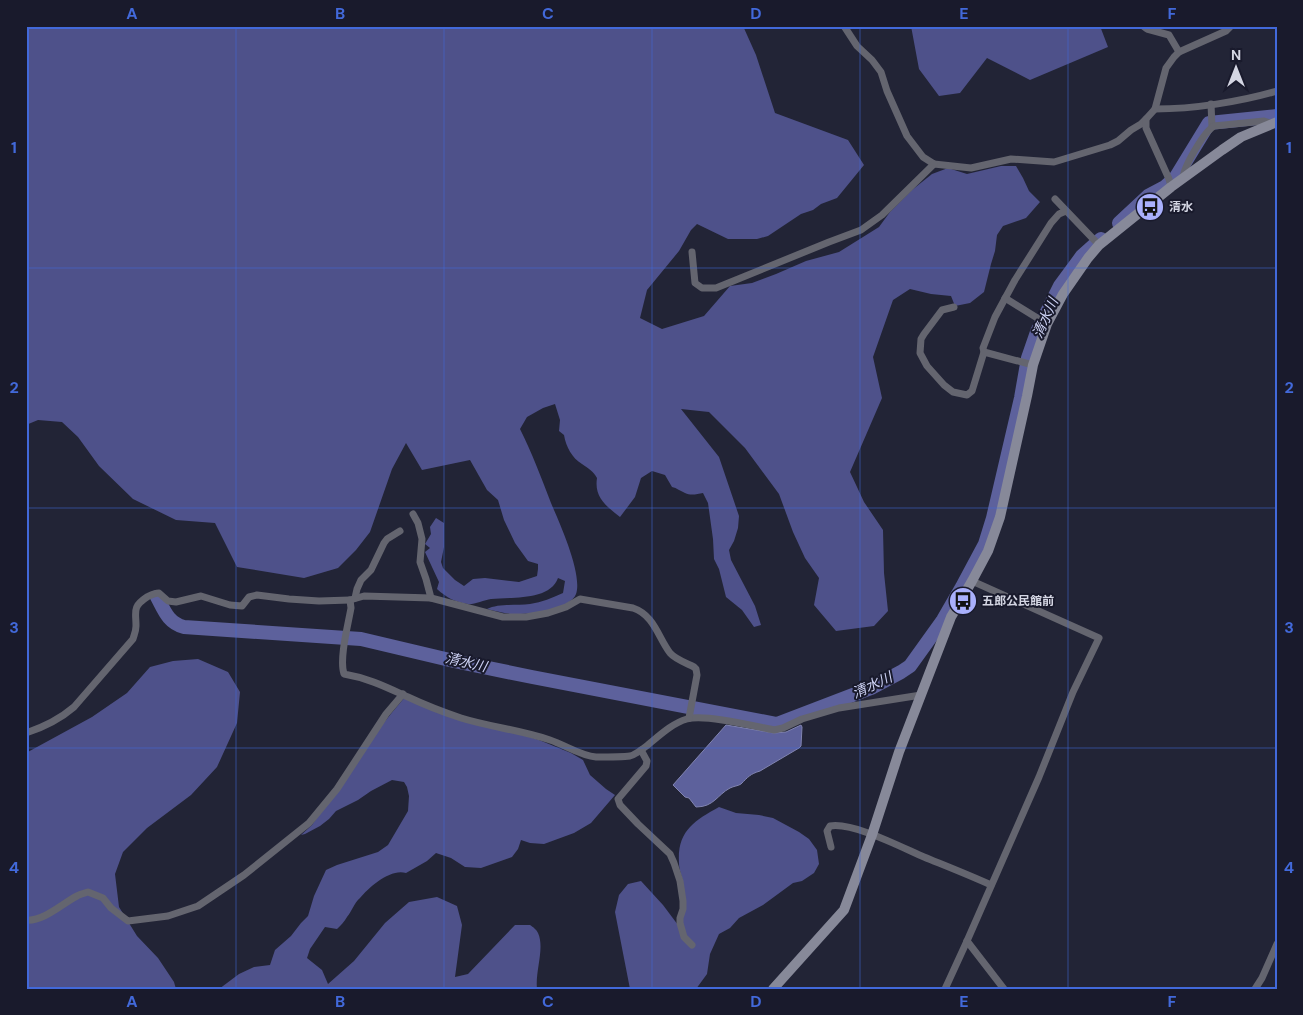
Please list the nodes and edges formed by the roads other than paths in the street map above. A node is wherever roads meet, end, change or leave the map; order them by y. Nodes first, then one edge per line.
1 (844, 26) edge
2 (1143, 26) edge
3 (1231, 26) edge
4 (1179, 52) junction
5 (1277, 91) edge
6 (1211, 104) junction
7 (1155, 109) junction
8 (1146, 119) junction
9 (1275, 123) edge
10 (1212, 127) junction
11 (934, 164) junction
12 (1183, 178) junction
13 (1171, 186) junction
14 (1055, 199) dead end
15 (1066, 211) junction
16 (1099, 246) junction
17 (692, 252) dead end
18 (1005, 298) junction
19 (954, 307) dead end
20 (1048, 324) junction
21 (984, 352) junction
22 (1032, 365) junction
23 (413, 514) dead end
24 (400, 531) dead end
25 (972, 581) junction
26 (431, 598) junction
27 (353, 599) junction
28 (403, 694) junction
29 (921, 695) junction
30 (689, 718) junction
31 (26, 733) edge
32 (641, 750) junction
33 (872, 835) junction
34 (831, 847) dead end
35 (991, 885) junction
36 (26, 920) edge
37 (967, 941) junction
38 (1277, 944) edge
39 (692, 945) dead end
40 (773, 989) edge
41 (945, 989) edge
42 (1004, 989) edge
43 (1255, 989) edge

1 - 11 street
2 - 4 street
3 - 4 street
4 - 7 street
5 - 6 street
6 - 7 street
6 - 10 street
7 - 8 street
8 - 11 street
8 - 13 street
9 - 10 street
9 - 12 street
10 - 12 street
11 - 17 street
12 - 13 street
13 - 16 street
14 - 15 street
15 - 16 street
15 - 18 street
16 - 20 street
18 - 20 street
18 - 21 street
19 - 21 street
20 - 22 street
21 - 22 street
22 - 25 street
23 - 26 street
24 - 27 street
25 - 29 street
25 - 35 street
26 - 27 street
26 - 30 street
27 - 28 street
27 - 31 street
28 - 32 street
28 - 36 street
29 - 30 street
29 - 33 street
30 - 32 street
32 - 39 street
33 - 34 street
33 - 35 street
33 - 40 street
35 - 37 street
37 - 41 street
37 - 42 street
38 - 43 street

